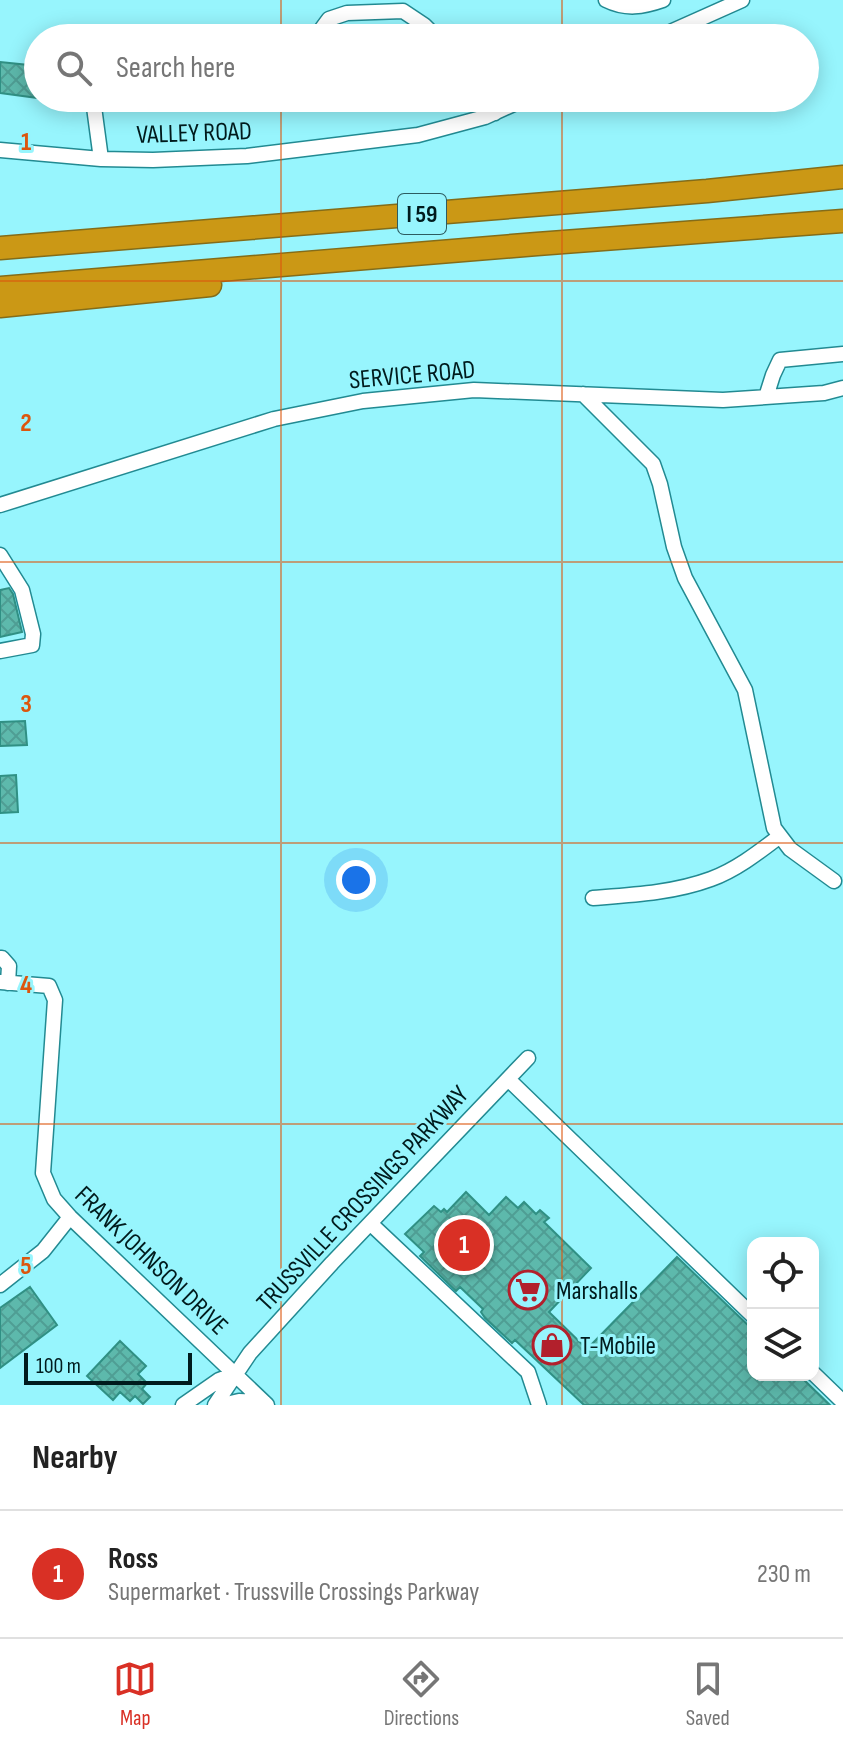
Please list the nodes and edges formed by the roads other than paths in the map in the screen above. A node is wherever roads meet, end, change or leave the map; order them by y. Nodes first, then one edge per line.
1 (606, 0) edge
2 (663, 0) edge
3 (742, 0) edge
4 (325, 24) edge
5 (422, 24) edge
6 (688, 24) edge
7 (95, 112) edge
8 (495, 113) edge
9 (0, 150) edge
10 (101, 159) junction
11 (843, 177) edge
12 (843, 221) edge
13 (537, 244) junction
14 (0, 248) edge
15 (0, 288) edge
16 (0, 306) edge
17 (843, 354) edge
18 (843, 388) edge
19 (583, 394) junction
20 (766, 397) junction
21 (0, 505) edge
22 (2, 562) edge
23 (0, 651) edge
24 (780, 836) junction
25 (834, 881) dead end
26 (593, 898) dead end
27 (0, 958) edge
28 (4, 982) edge
29 (528, 1058) dead end
30 (508, 1079) junction
31 (70, 1217) junction
32 (371, 1224) junction
33 (0, 1285) edge
34 (747, 1310) edge
35 (235, 1374) junction
36 (819, 1379) edge
37 (843, 1402) edge
38 (266, 1404) edge
39 (183, 1405) edge
40 (215, 1405) edge
41 (222, 1405) edge
42 (539, 1405) edge

1 - 2 street
3 - 6 street
4 - 5 street
7 - 10 street
8 - 10 street, VALLEY ROAD
9 - 10 street, VALLEY ROAD
11 - 14 highway, I 59
12 - 13 highway, I 59
13 - 15 highway, I 59
13 - 16 highway
17 - 20 street
18 - 20 street, SERVICE ROAD
19 - 20 street, SERVICE ROAD
19 - 21 street, SERVICE ROAD
19 - 24 street
22 - 23 street
24 - 25 street
24 - 26 street
27 - 28 street
28 - 31 street, FRANK JOHNSON DRIVE
29 - 30 street, TRUSSVILLE CROSSINGS PARKWAY
30 - 32 street, TRUSSVILLE CROSSINGS PARKWAY
30 - 34 street
31 - 33 street
31 - 35 street, FRANK JOHNSON DRIVE
32 - 35 street, TRUSSVILLE CROSSINGS PARKWAY
32 - 42 street
35 - 38 street, FRANK JOHNSON DRIVE
35 - 39 street, TRUSSVILLE CROSSINGS PARKWAY
35 - 40 street, TRUSSVILLE CROSSINGS PARKWAY
36 - 37 street
38 - 41 street

